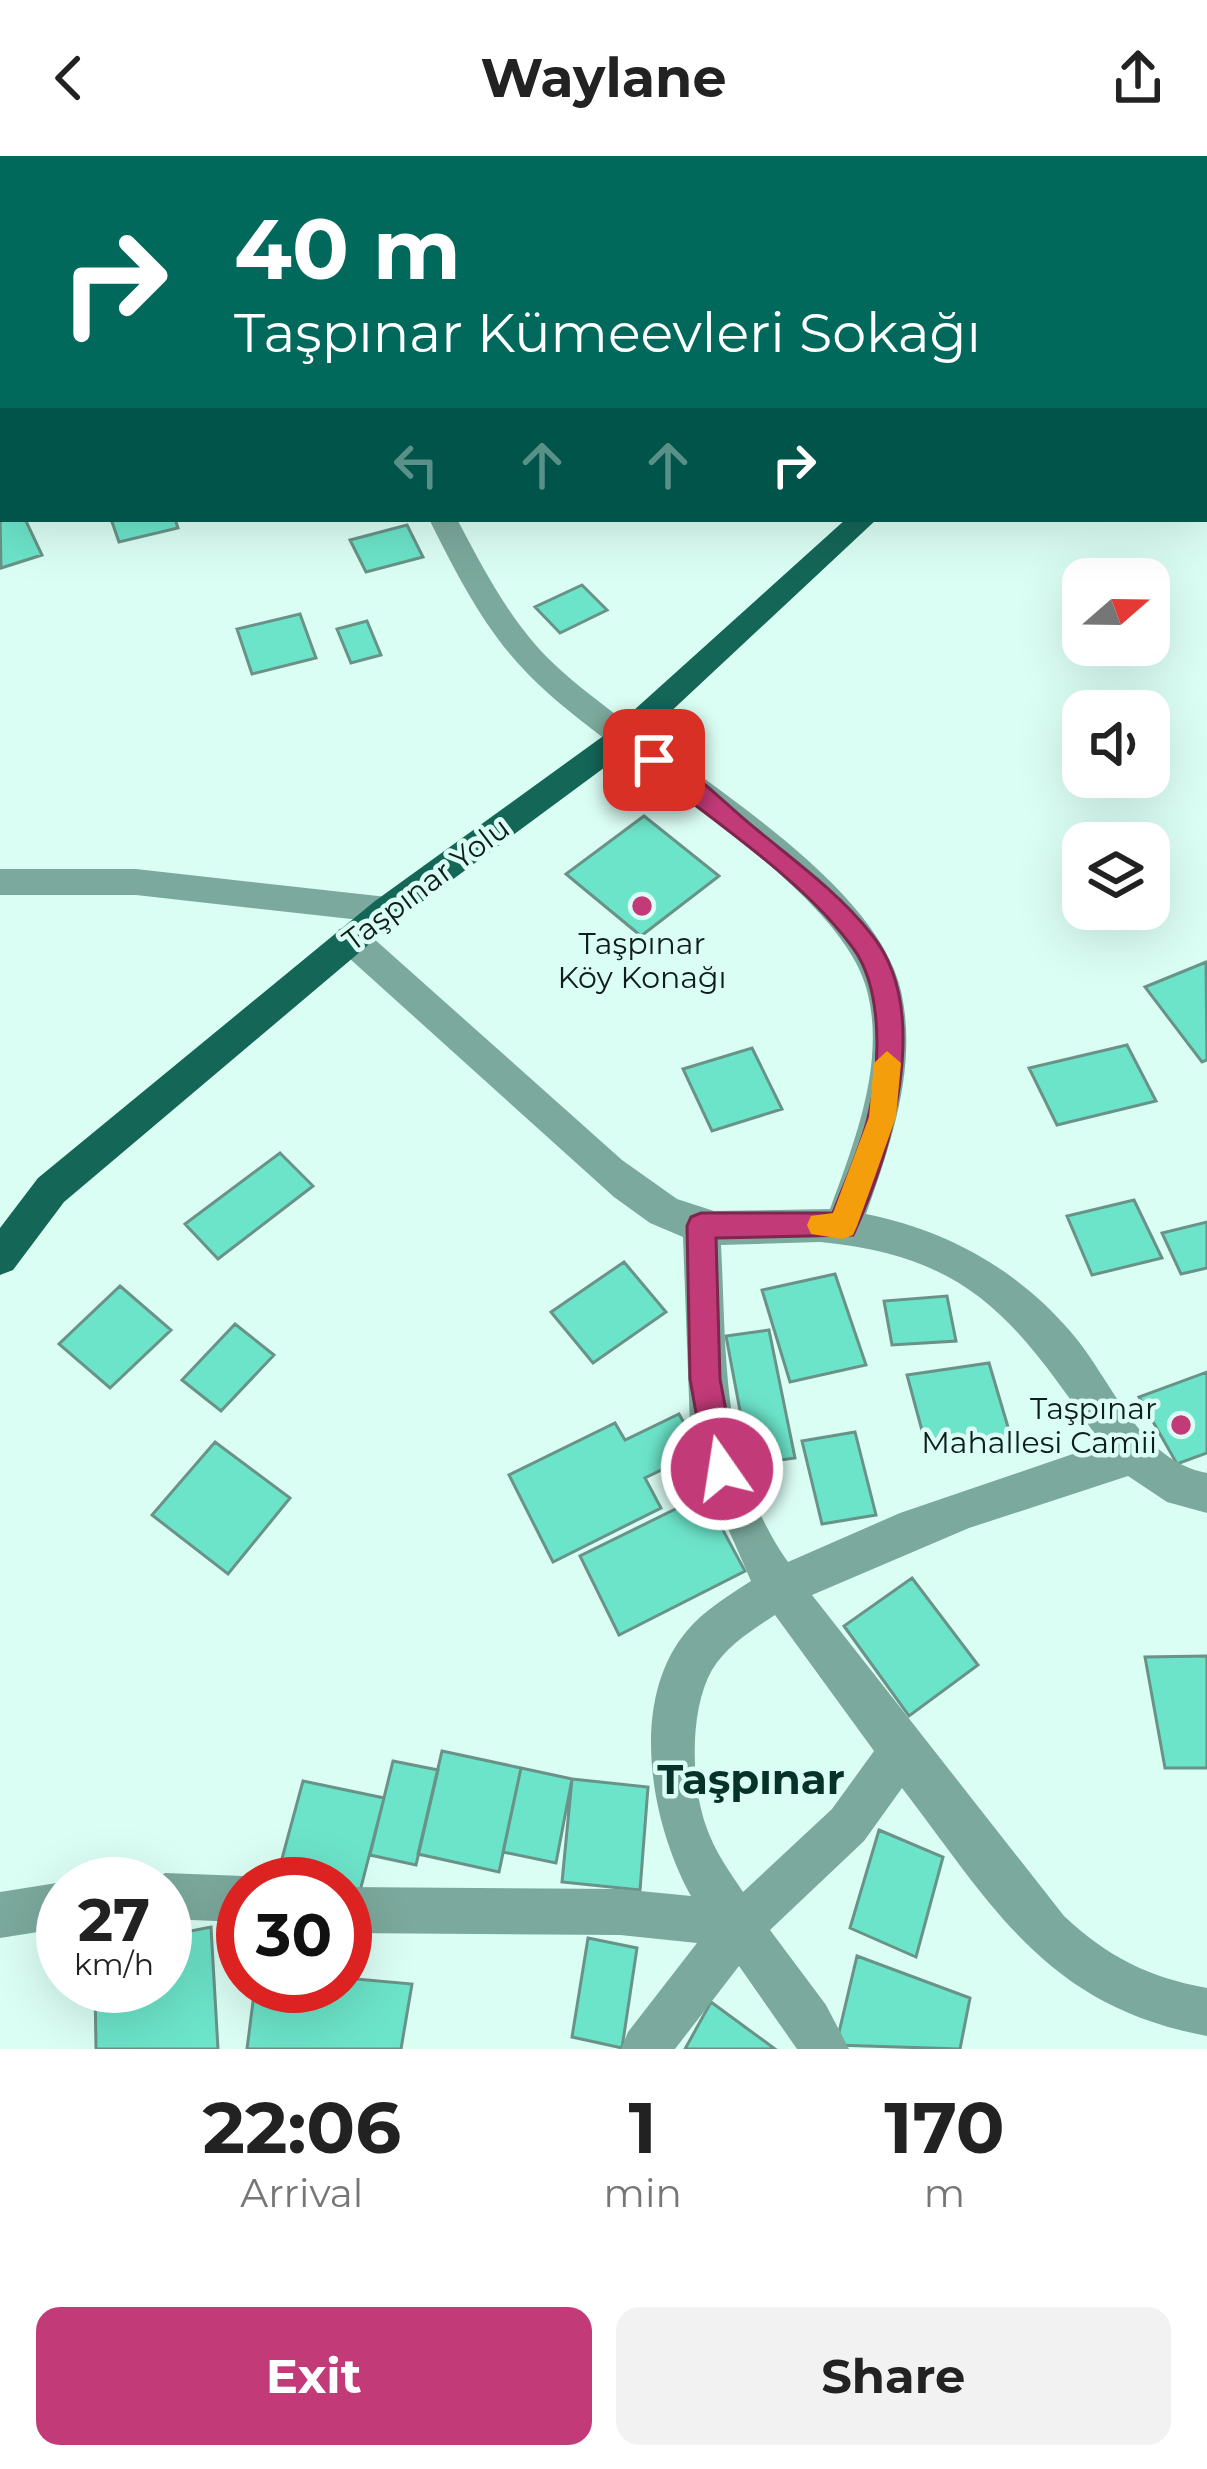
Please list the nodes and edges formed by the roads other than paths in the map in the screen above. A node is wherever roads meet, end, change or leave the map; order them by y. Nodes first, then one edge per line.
1 (445, 522) edge
2 (859, 522) edge
3 (624, 737) junction
4 (0, 881) edge
5 (387, 910) junction
6 (351, 939) junction
7 (701, 1226) junction
8 (843, 1226) junction
9 (0, 1258) edge
10 (1135, 1454) junction
11 (1207, 1492) edge
12 (779, 1589) junction
13 (901, 1751) junction
14 (36, 1909) edge
15 (372, 1910) edge
16 (0, 1915) edge
17 (742, 1924) junction
18 (1207, 2012) edge
19 (645, 2049) edge
20 (825, 2049) edge

1 - 3 street
2 - 3 main road, Taşpınar Yolu
3 - 5 main road, Taşpınar Yolu
3 - 8 street
4 - 5 street
5 - 6 main road, Taşpınar Yolu
6 - 7 street
6 - 9 main road, Taşpınar Yolu
7 - 8 street
7 - 12 street
8 - 10 street
10 - 11 street
10 - 12 street
12 - 13 street
12 - 17 street
13 - 17 street
13 - 18 street
14 - 16 street
15 - 17 street
17 - 19 street
17 - 20 street

